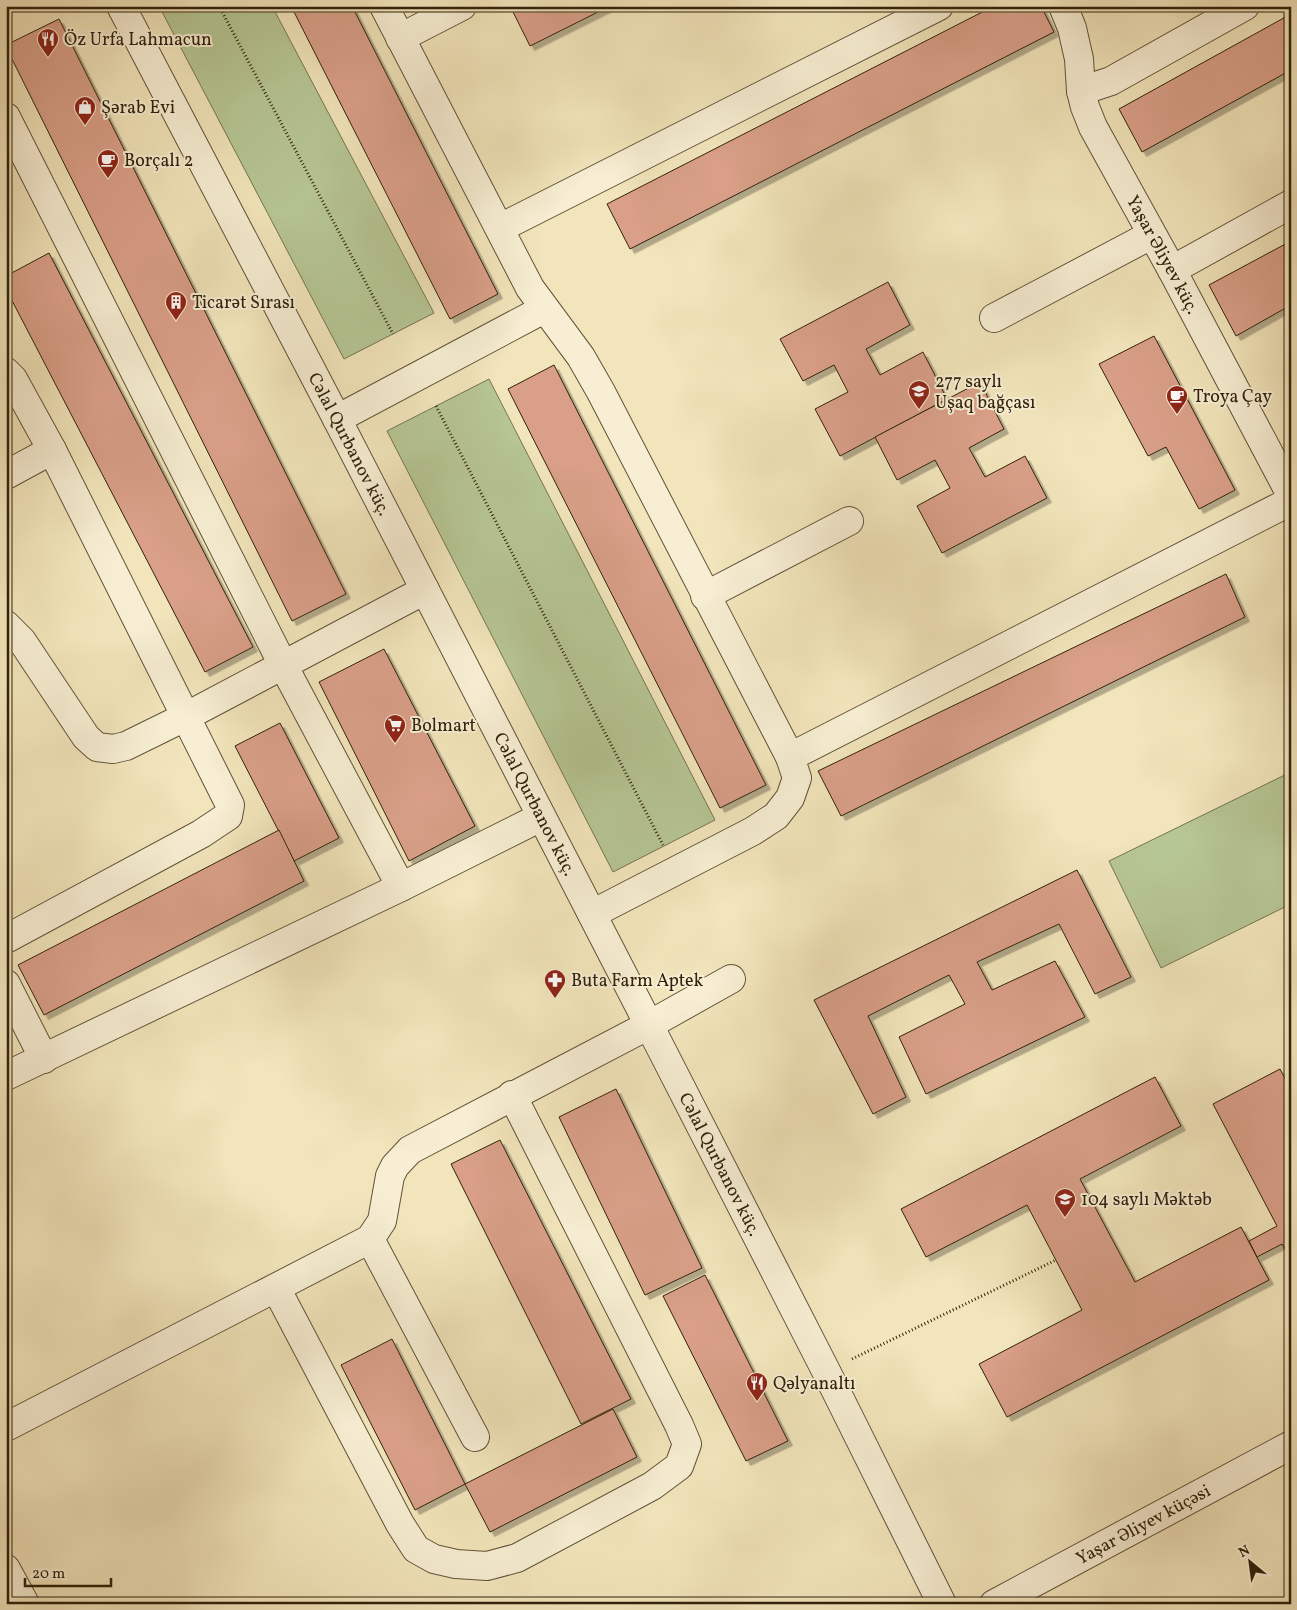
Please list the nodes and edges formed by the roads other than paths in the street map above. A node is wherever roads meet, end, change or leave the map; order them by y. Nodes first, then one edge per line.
1 (121, 6) edge
2 (384, 6) edge
3 (462, 6) edge
4 (940, 6) edge
5 (1063, 6) edge
6 (1245, 6) edge
7 (400, 38) junction
8 (1081, 91) junction
9 (6, 116) edge
10 (1291, 204) edge
11 (500, 228) junction
12 (1152, 235) junction
13 (1172, 270) junction
14 (544, 308) junction
15 (994, 318) dead end
16 (6, 372) edge
17 (337, 419) junction
18 (52, 450) junction
19 (1284, 466) edge
20 (6, 475) edge
21 (1291, 495) edge
22 (1291, 501) edge
23 (849, 521) dead end
24 (425, 590) junction
25 (705, 596) junction
26 (6, 624) edge
27 (283, 665) junction
28 (185, 717) junction
29 (790, 757) junction
30 (541, 817) junction
31 (401, 887) junction
32 (592, 914) junction
33 (6, 939) edge
34 (731, 979) dead end
35 (6, 984) edge
36 (649, 1024) junction
37 (44, 1059) junction
38 (6, 1076) edge
39 (512, 1095) junction
40 (370, 1239) junction
41 (276, 1288) junction
42 (6, 1427) edge
43 (475, 1438) dead end
44 (1291, 1445) edge
45 (6, 1569) edge
46 (25, 1604) edge
47 (942, 1604) edge
48 (994, 1604) edge

1 - 17 street, Cəlal Qurbanov küç.
2 - 7 street
3 - 7 street
4 - 11 street
5 - 8 street, Yaşar Əliyev küç.
6 - 8 street
7 - 11 street
8 - 12 street, Yaşar Əliyev küç.
9 - 27 street
10 - 13 street
11 - 14 street
12 - 13 street, Yaşar Əliyev küç.
12 - 15 street
13 - 19 street, Yaşar Əliyev küç.
14 - 17 street
14 - 25 street
16 - 18 street
17 - 24 street, Cəlal Qurbanov küç.
18 - 20 street
18 - 28 street
19 - 21 street, Yaşar Əliyev küç.
22 - 29 street
23 - 25 street
24 - 27 street
24 - 30 street, Cəlal Qurbanov küç.
25 - 29 street
26 - 28 street
27 - 28 street
27 - 31 street
28 - 33 street
29 - 32 street
30 - 31 street
30 - 32 street, Cəlal Qurbanov küç.
31 - 37 street
32 - 36 street, Cəlal Qurbanov küç.
34 - 36 street
35 - 37 street
36 - 39 street
36 - 47 street, Cəlal Qurbanov küç.
37 - 38 street
39 - 40 street
39 - 41 street
40 - 41 street
40 - 43 street
41 - 42 street
44 - 48 street, Yaşar Əliyev küçəsi
45 - 46 street

